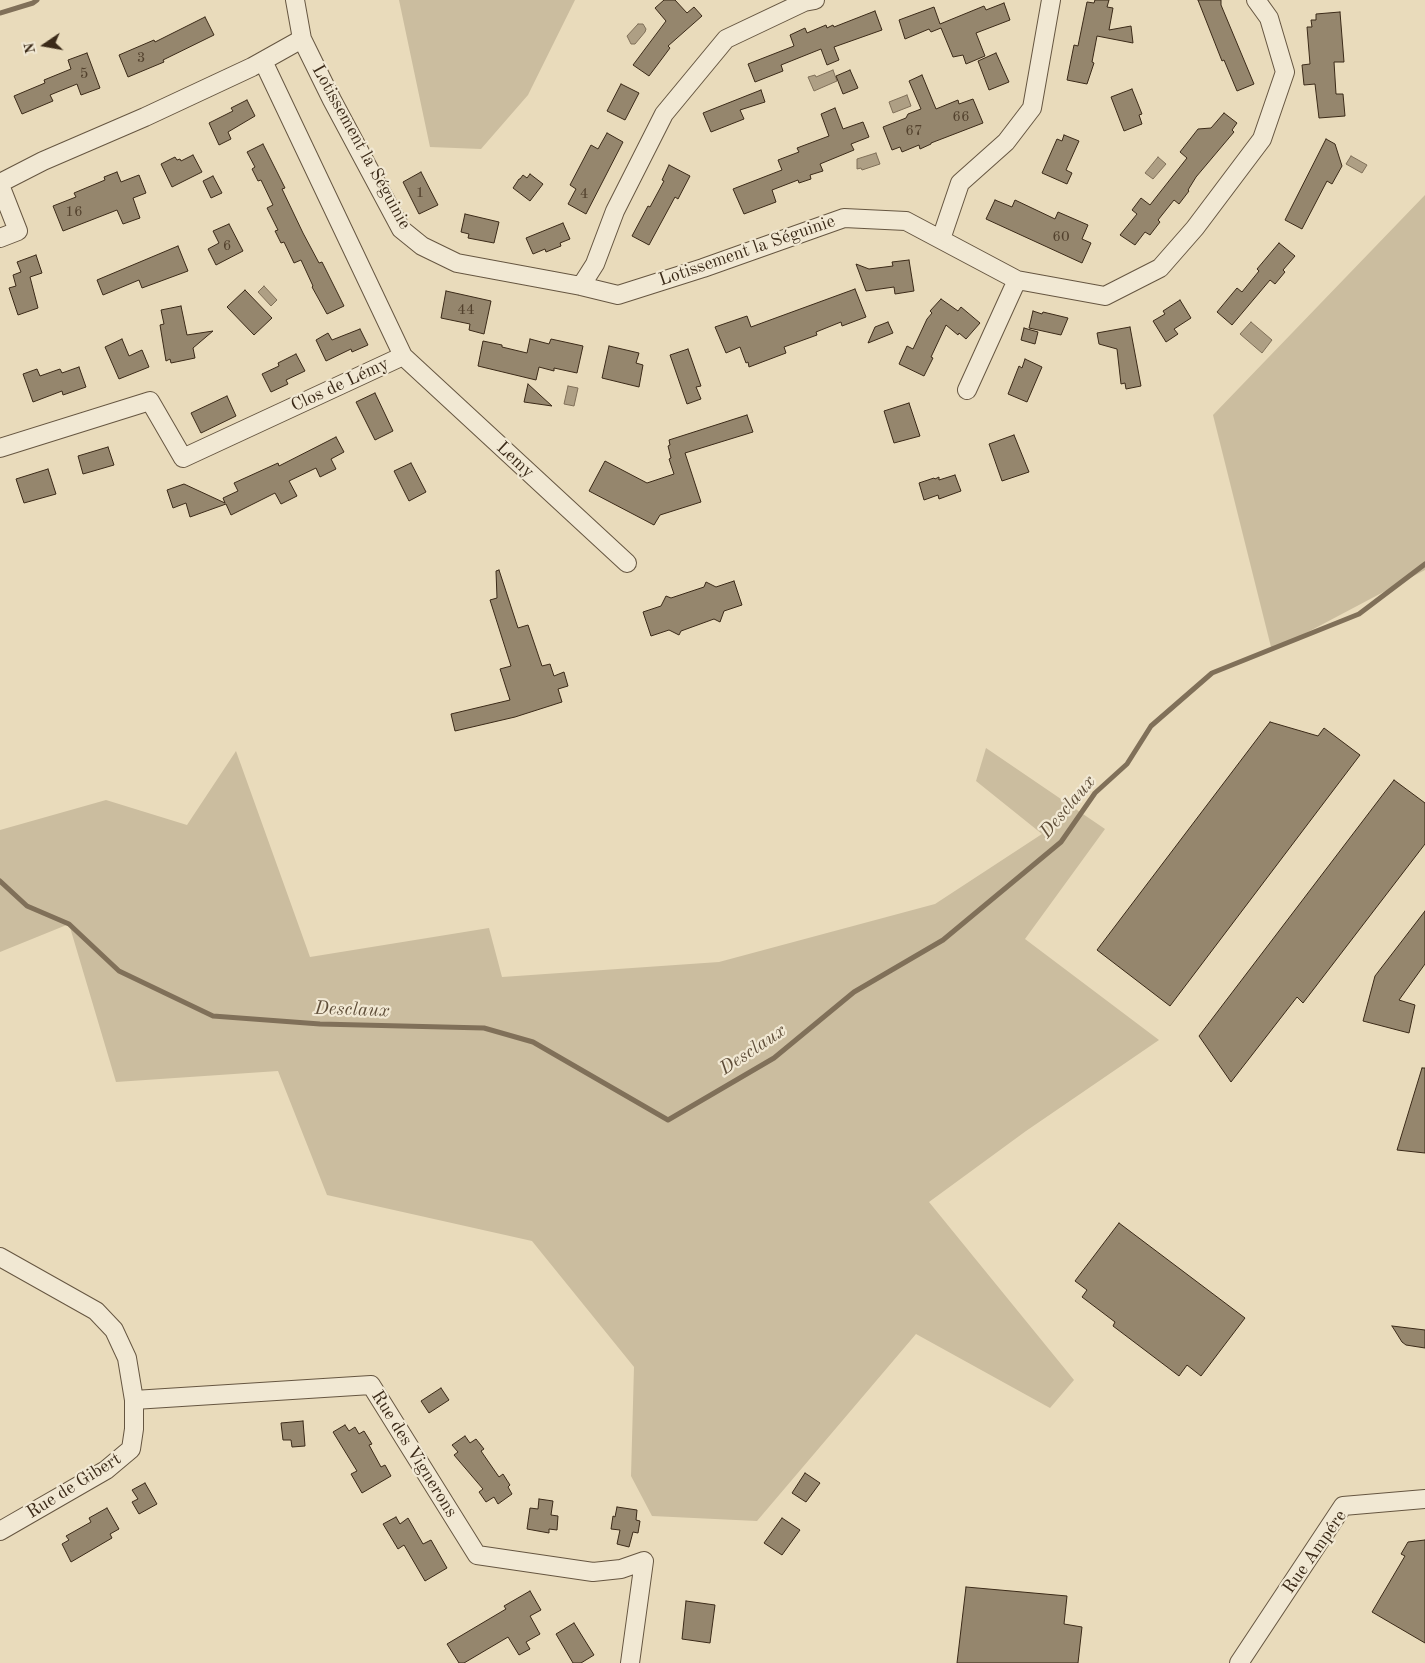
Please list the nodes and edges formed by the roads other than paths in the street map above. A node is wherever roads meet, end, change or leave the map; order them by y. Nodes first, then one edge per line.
1 (295, 0) edge
2 (815, 0) edge
3 (1052, 0) edge
4 (1256, 0) edge
5 (302, 39) junction
6 (263, 61) junction
7 (0, 184) edge
8 (0, 238) edge
9 (940, 239) junction
10 (1017, 280) junction
11 (581, 286) junction
12 (404, 356) junction
13 (966, 390) dead end
14 (0, 448) edge
15 (627, 563) dead end
16 (0, 1257) edge
17 (134, 1400) junction
18 (1425, 1499) edge
19 (0, 1531) edge
20 (630, 1663) edge
21 (1239, 1663) edge

1 - 5 street, Lotissement la Séguinie
2 - 11 street
3 - 9 street
4 - 10 street, Lotissement la Séguinie
5 - 6 street
5 - 11 street, Lotissement la Séguinie
6 - 7 street
6 - 12 street, Clos de Lémy
7 - 8 street
9 - 10 street, Lotissement la Séguinie
9 - 11 street, Lotissement la Séguinie
10 - 13 street
12 - 14 street, Clos de Lémy
12 - 15 street, Lemy
16 - 17 street, Rue de Gibert
17 - 19 street, Rue de Gibert
17 - 20 street, Rue des Vignerons
18 - 21 street, Rue Ampére

